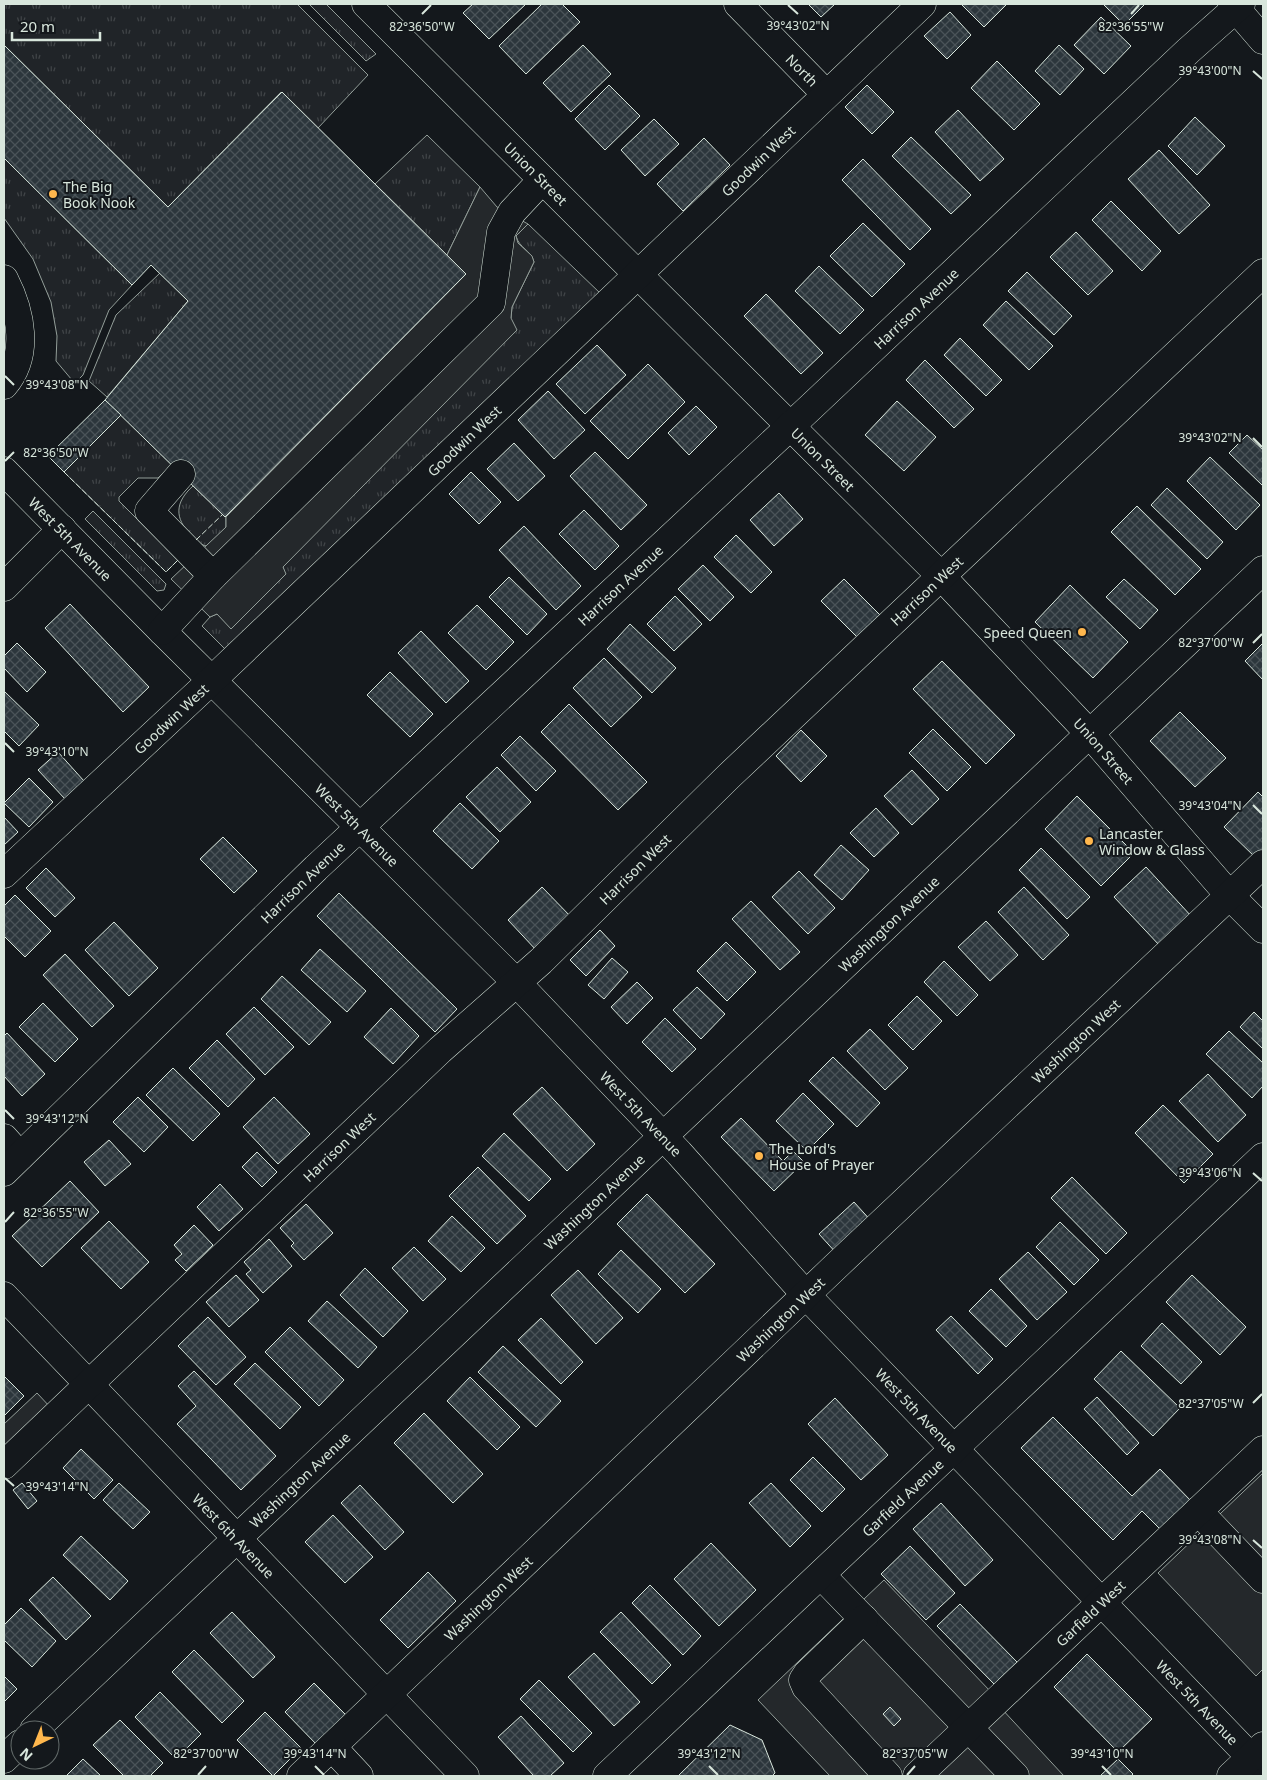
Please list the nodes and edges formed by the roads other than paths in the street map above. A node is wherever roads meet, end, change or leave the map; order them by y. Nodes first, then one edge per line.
1 (366, 4) edge
2 (738, 4) edge
3 (922, 4) edge
4 (1236, 5) edge
5 (1263, 40) edge
6 (826, 94) junction
7 (542, 180) junction
8 (638, 273) junction
9 (1263, 274) edge
10 (4, 279) edge
11 (4, 385) edge
12 (790, 427) junction
13 (4, 471) edge
14 (181, 474) dead end
15 (62, 529) junction
16 (1263, 570) edge
17 (213, 576) junction
18 (942, 577) junction
19 (4, 587) edge
20 (162, 631) junction
21 (212, 680) junction
22 (1090, 733) junction
23 (360, 827) junction
24 (1263, 864) edge
25 (4, 874) edge
26 (1230, 896) junction
27 (1263, 929) edge
28 (516, 982) junction
29 (662, 1135) junction
30 (9, 1155) edge
31 (1263, 1157) edge
32 (806, 1294) junction
33 (4, 1296) edge
34 (90, 1385) junction
35 (954, 1449) junction
36 (1261, 1458) edge
37 (4, 1465) edge
38 (1198, 1511) junction
39 (238, 1538) junction
40 (821, 1575) junction
41 (1263, 1579) edge
42 (1101, 1602) junction
43 (864, 1619) junction
44 (386, 1695) junction
45 (45, 1720) edge
46 (969, 1727) junction
47 (332, 1747) junction
48 (1259, 1758) edge
49 (301, 1776) edge
50 (360, 1776) edge
51 (465, 1776) edge
52 (607, 1776) edge
53 (888, 1776) edge
54 (917, 1776) edge
55 (1015, 1776) edge
56 (1231, 1776) edge

1 - 7 street, Union Street
2 - 6 street, North
3 - 6 street, Goodwin West
4 - 5 street
4 - 12 street, Harrison Avenue
6 - 8 street, Goodwin West
7 - 8 street, Union Street
7 - 17 street
8 - 12 street, Union Street
8 - 21 street, Goodwin West
9 - 18 street, Harrison West
10 - 11 street
12 - 18 street, Union Street
12 - 23 street, Harrison Avenue
13 - 15 street, West 5th Avenue
14 - 17 street
15 - 19 street
15 - 20 street, West 5th Avenue
16 - 22 street, Washington Avenue
17 - 20 street
18 - 22 street, Union Street
18 - 28 street, Harrison West
20 - 21 street, West 5th Avenue
21 - 23 street, West 5th Avenue
21 - 25 street, Goodwin West
22 - 26 street, Union Street
22 - 29 street, Washington Avenue
23 - 28 street, West 5th Avenue
23 - 30 street, Harrison Avenue
24 - 26 street, Washington West
26 - 27 street, Union Street
26 - 32 street, Washington West
28 - 29 street, West 5th Avenue
28 - 34 street, Harrison West
29 - 32 street, West 5th Avenue
29 - 39 street, Washington Avenue
31 - 35 street, Garfield Avenue
32 - 35 street, West 5th Avenue
32 - 44 street, Washington West
33 - 34 street, West 6th Avenue
34 - 37 street, Harrison West
34 - 39 street, West 6th Avenue
35 - 40 street, Garfield Avenue
35 - 42 street, West 5th Avenue
36 - 38 street, Garfield West
38 - 41 street
38 - 42 street, Garfield West
39 - 44 street, West 6th Avenue
39 - 45 street, Washington Avenue
40 - 43 street
40 - 52 street, Garfield Avenue
42 - 46 street, Garfield West
42 - 48 street, West 5th Avenue
43 - 46 street
43 - 53 street
44 - 47 street, Washington West
44 - 51 street, West 6th Avenue
46 - 54 street, Garfield West
46 - 55 street
47 - 49 street, Washington West
47 - 50 street
48 - 56 street

